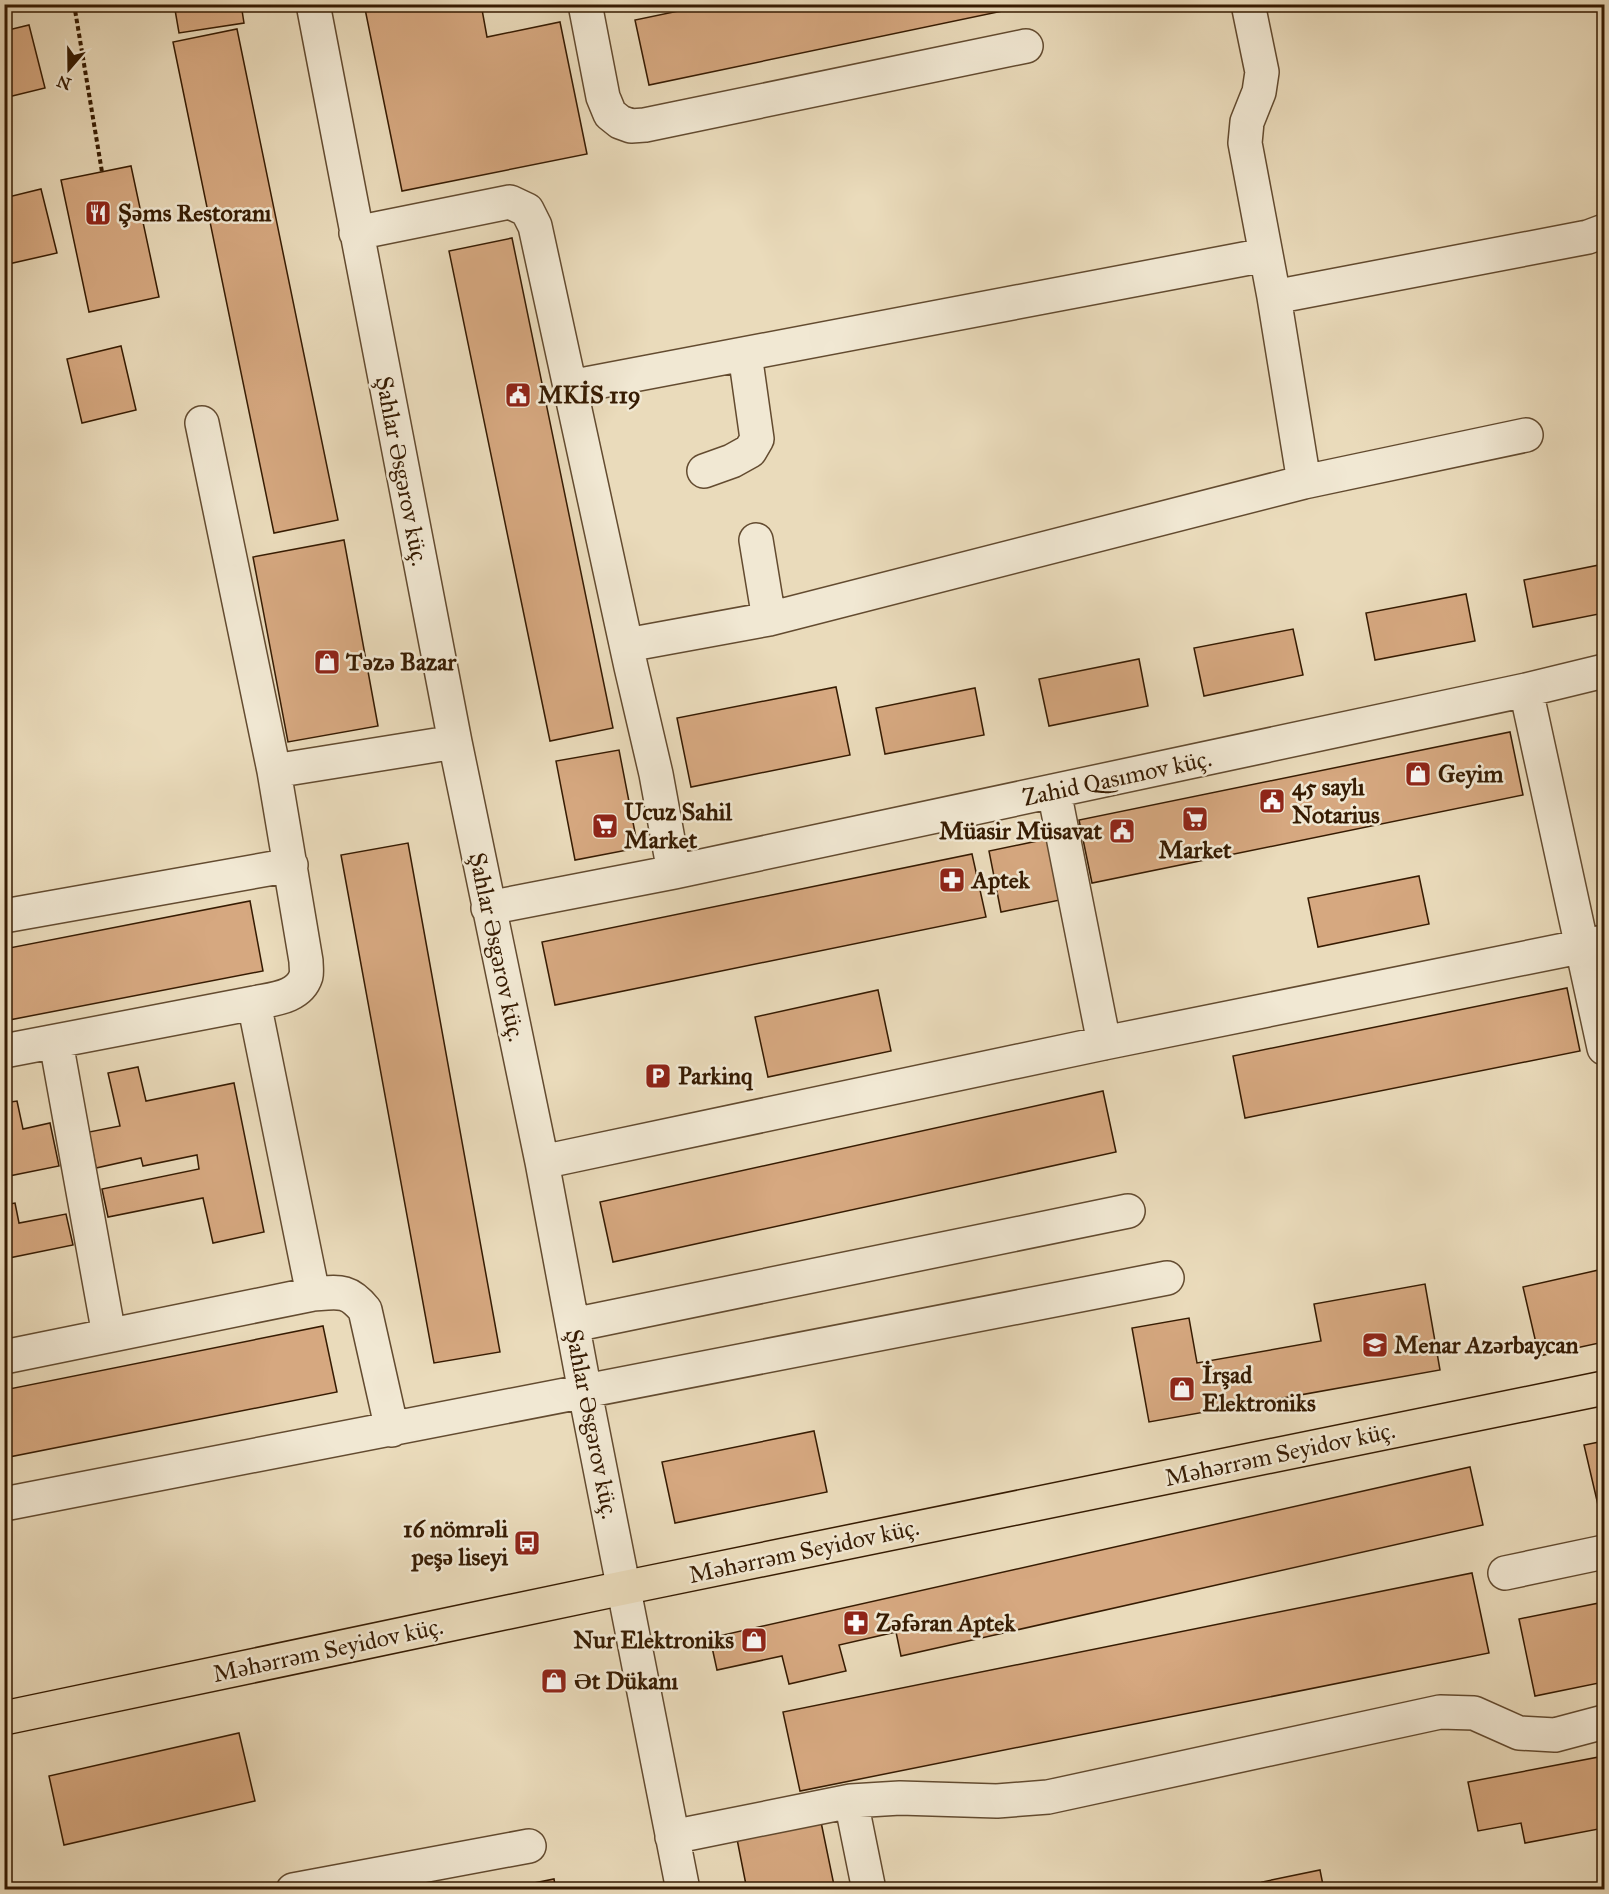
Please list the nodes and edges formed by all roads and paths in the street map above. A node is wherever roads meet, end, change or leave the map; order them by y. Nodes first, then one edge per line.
1 (74, 4) edge
2 (313, 4) edge
3 (585, 4) edge
4 (1248, 4) edge
5 (1026, 46) dead end
6 (102, 172) dead end
7 (1605, 231) edge
8 (356, 233) junction
9 (1265, 255) junction
10 (1274, 297) junction
11 (745, 354) junction
12 (570, 387) junction
13 (202, 423) dead end
14 (1526, 435) dead end
15 (704, 471) dead end
16 (1304, 482) junction
17 (756, 540) dead end
18 (769, 619) junction
19 (627, 645) junction
20 (1605, 671) edge
21 (1526, 690) junction
22 (455, 742) junction
23 (274, 771) junction
24 (1054, 791) junction
25 (291, 865) junction
26 (674, 872) junction
27 (488, 908) junction
28 (4, 916) edge
29 (1593, 944) edge
30 (254, 1003) junction
31 (56, 1042) junction
32 (1104, 1043) junction
33 (1605, 1048) edge
34 (4, 1051) edge
35 (542, 1162) junction
36 (1128, 1211) dead end
37 (1167, 1278) dead end
38 (313, 1294) junction
39 (573, 1325) junction
40 (109, 1335) junction
41 (4, 1357) edge
42 (1605, 1388) edge
43 (585, 1392) junction
44 (392, 1430) junction
45 (4, 1504) edge
46 (1605, 1552) edge
47 (1505, 1573) dead end
48 (623, 1588) junction
49 (4, 1718) edge
50 (1605, 1722) edge
51 (851, 1800) junction
52 (672, 1837) junction
53 (530, 1846) dead end
54 (293, 1890) edge
55 (683, 1890) edge
56 (868, 1890) edge

1 - 6 path
2 - 8 street, Şahlar Əsgərov küç.
3 - 5 street
4 - 9 street
7 - 10 street
8 - 12 street
8 - 22 street, Şahlar Əsgərov küç.
9 - 10 street
9 - 11 street
10 - 16 street
11 - 12 street
11 - 15 street
12 - 19 street
13 - 23 street
14 - 16 street
16 - 18 street
17 - 18 street
18 - 19 street
19 - 26 street
20 - 21 street, Zahid Qasımov küç.
21 - 24 street, Zahid Qasımov küç.
21 - 29 street
22 - 23 street
22 - 27 street, Şahlar Əsgərov küç.
23 - 25 street
24 - 26 street, Zahid Qasımov küç.
24 - 32 street
25 - 28 street
25 - 30 street
26 - 27 street, Zahid Qasımov küç.
27 - 35 street, Şahlar Əsgərov küç.
29 - 32 street
29 - 33 street
30 - 31 street
30 - 38 street
31 - 34 street
31 - 40 street
32 - 35 street
35 - 39 street, Şahlar Əsgərov küç.
36 - 39 street
37 - 43 street
38 - 40 street
38 - 44 street
39 - 43 street, Şahlar Əsgərov küç.
40 - 41 street
42 - 48 main road, Məhərrəm Seyidov küç.
43 - 44 street
43 - 48 street, Şahlar Əsgərov küç.
44 - 45 street
46 - 47 street
48 - 49 main road, Məhərrəm Seyidov küç.
48 - 52 street, Şahlar Əsgərov küç.
50 - 51 street
51 - 52 street
51 - 56 street
52 - 55 street, Şahlar Əsgərov küç.
53 - 54 street

